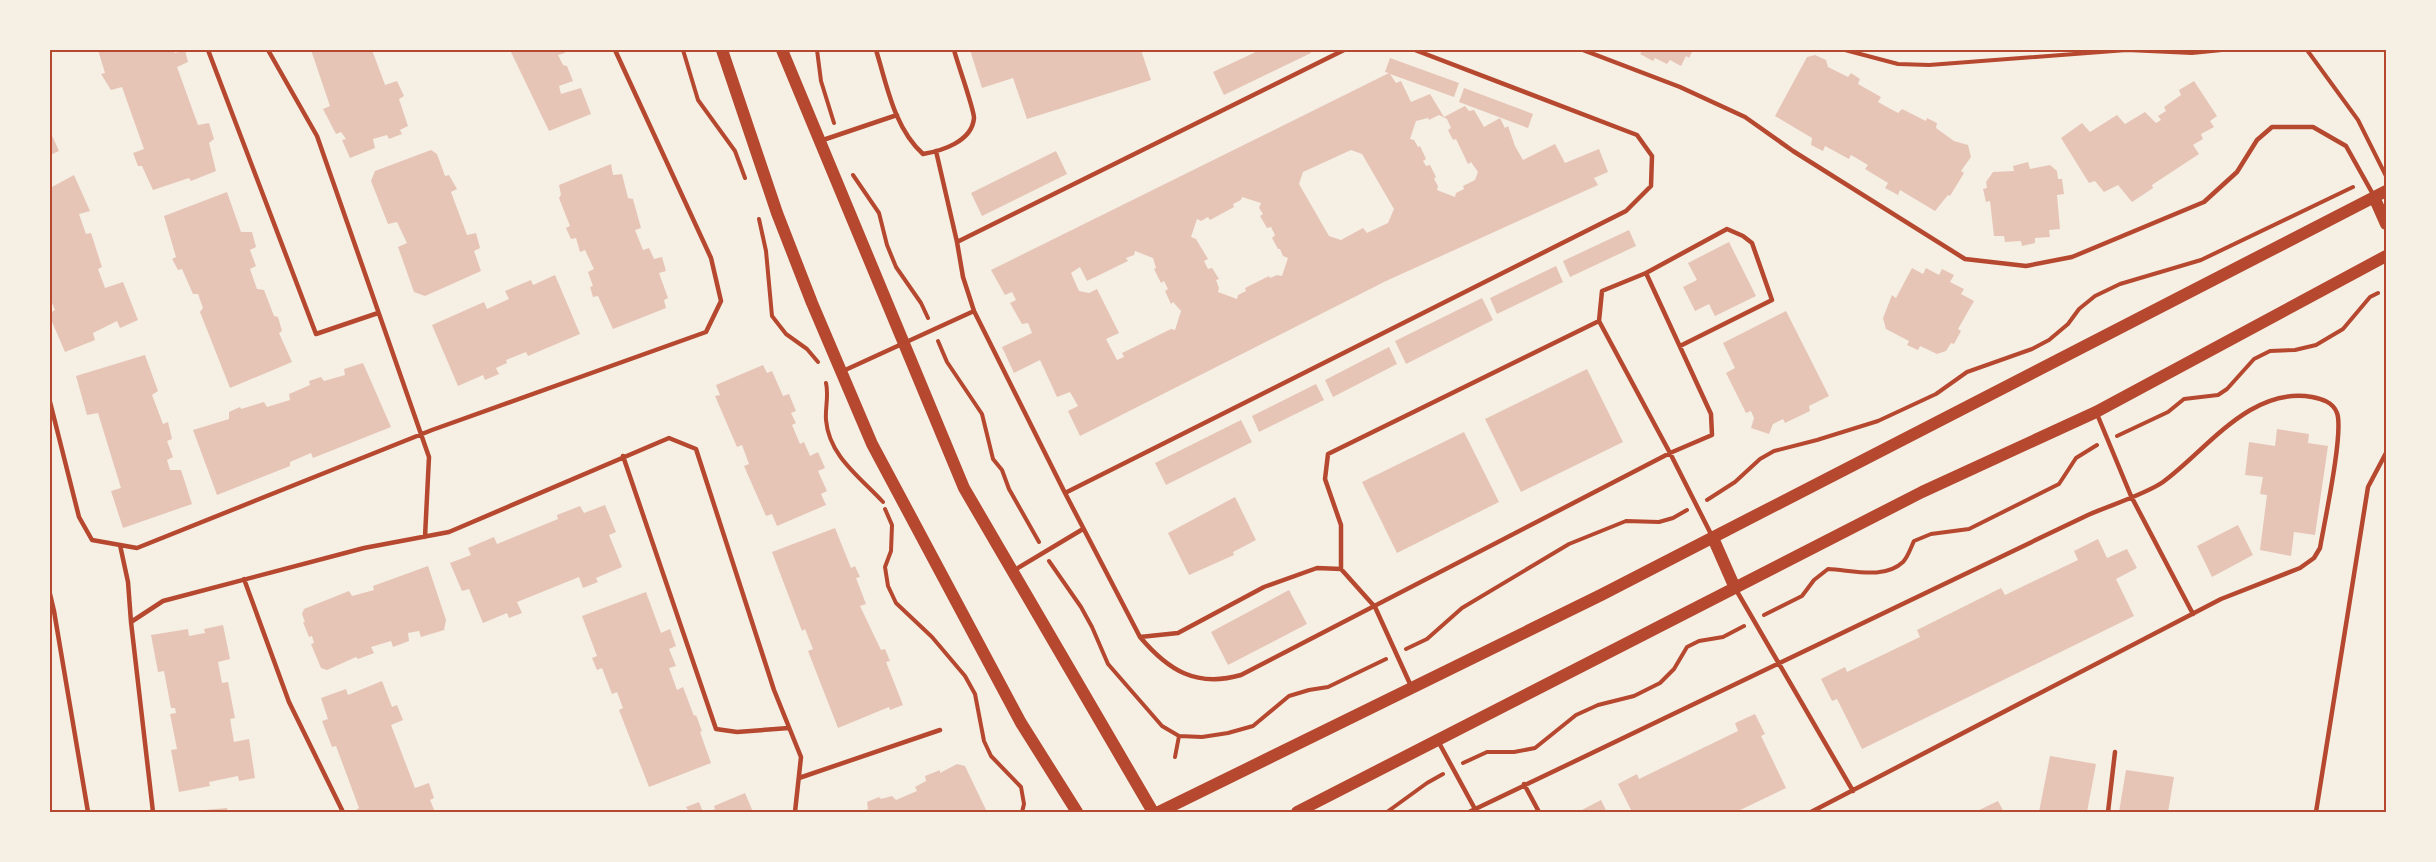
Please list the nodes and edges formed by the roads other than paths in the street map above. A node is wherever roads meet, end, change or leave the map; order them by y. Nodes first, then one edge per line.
1 (208, 50) edge
2 (268, 50) edge
3 (615, 50) edge
4 (722, 50) edge
5 (782, 50) edge
6 (876, 50) edge
7 (954, 50) edge
8 (1344, 50) edge
9 (1414, 50) edge
10 (1583, 50) edge
11 (897, 115) junction
12 (820, 141) junction
13 (936, 151) junction
14 (2386, 191) edge
15 (2374, 197) junction
16 (2386, 224) edge
17 (957, 242) junction
18 (2386, 256) edge
19 (1646, 273) junction
20 (974, 311) junction
21 (378, 313) junction
22 (1599, 321) junction
23 (904, 344) junction
24 (1680, 346) junction
25 (841, 372) junction
26 (50, 402) edge
27 (2096, 412) junction
28 (420, 435) junction
29 (1670, 453) junction
30 (2386, 453) edge
31 (623, 456) junction
32 (1065, 493) junction
33 (2131, 496) junction
34 (1083, 529) junction
35 (425, 537) junction
36 (1713, 538) junction
37 (120, 545) junction
38 (1341, 569) junction
39 (1012, 571) junction
40 (244, 579) junction
41 (1735, 588) junction
42 (50, 594) edge
43 (1375, 607) junction
44 (2193, 614) junction
45 (131, 622) junction
46 (1140, 637) junction
47 (1779, 664) junction
48 (1412, 688) junction
49 (789, 728) junction
50 (940, 729) dead end
51 (1438, 740) junction
52 (2115, 752) dead end
53 (799, 778) junction
54 (1524, 784) junction
55 (1853, 791) junction
56 (1475, 809) junction
57 (88, 813) edge
58 (153, 813) edge
59 (343, 813) edge
60 (795, 813) edge
61 (1077, 813) edge
62 (1153, 813) edge
63 (1159, 813) edge
64 (1297, 813) edge
65 (1469, 813) edge
66 (1539, 813) edge
67 (1811, 813) edge
68 (2108, 813) edge
69 (2316, 813) edge

1 - 21 lane
2 - 21 lane
3 - 28 lane
4 - 25 main road
5 - 12 main road
6 - 11 lane
7 - 13 lane
8 - 17 lane
9 - 32 lane
10 - 15 lane
11 - 12 lane
11 - 13 lane
12 - 23 main road
13 - 17 lane
14 - 15 main road
15 - 16 main road
15 - 36 main road
17 - 20 lane
18 - 27 main road
19 - 22 lane
19 - 24 lane
19 - 24 lane
20 - 23 lane
20 - 32 lane
21 - 28 lane
22 - 29 lane
22 - 38 lane
23 - 25 lane
23 - 39 main road
24 - 29 lane
25 - 61 main road
26 - 37 lane
27 - 33 lane
27 - 41 main road
28 - 35 lane
28 - 37 lane
29 - 36 lane
29 - 43 lane
30 - 69 lane
31 - 35 lane
31 - 49 lane
31 - 49 lane
32 - 34 lane
33 - 44 lane
33 - 44 lane
33 - 47 lane
34 - 39 lane
34 - 46 lane
35 - 40 lane
36 - 41 main road
36 - 48 main road
37 - 45 lane
38 - 43 lane
38 - 46 lane
39 - 62 main road
40 - 45 lane
40 - 59 lane
41 - 47 lane
41 - 51 main road
42 - 57 lane
43 - 46 lane
43 - 48 lane
44 - 55 lane
45 - 58 lane
47 - 54 lane
47 - 55 lane
48 - 63 main road
49 - 53 lane
50 - 53 lane
51 - 56 lane
51 - 64 main road
52 - 68 lane
53 - 60 lane
54 - 56 lane
54 - 66 lane
55 - 67 lane
56 - 65 lane

